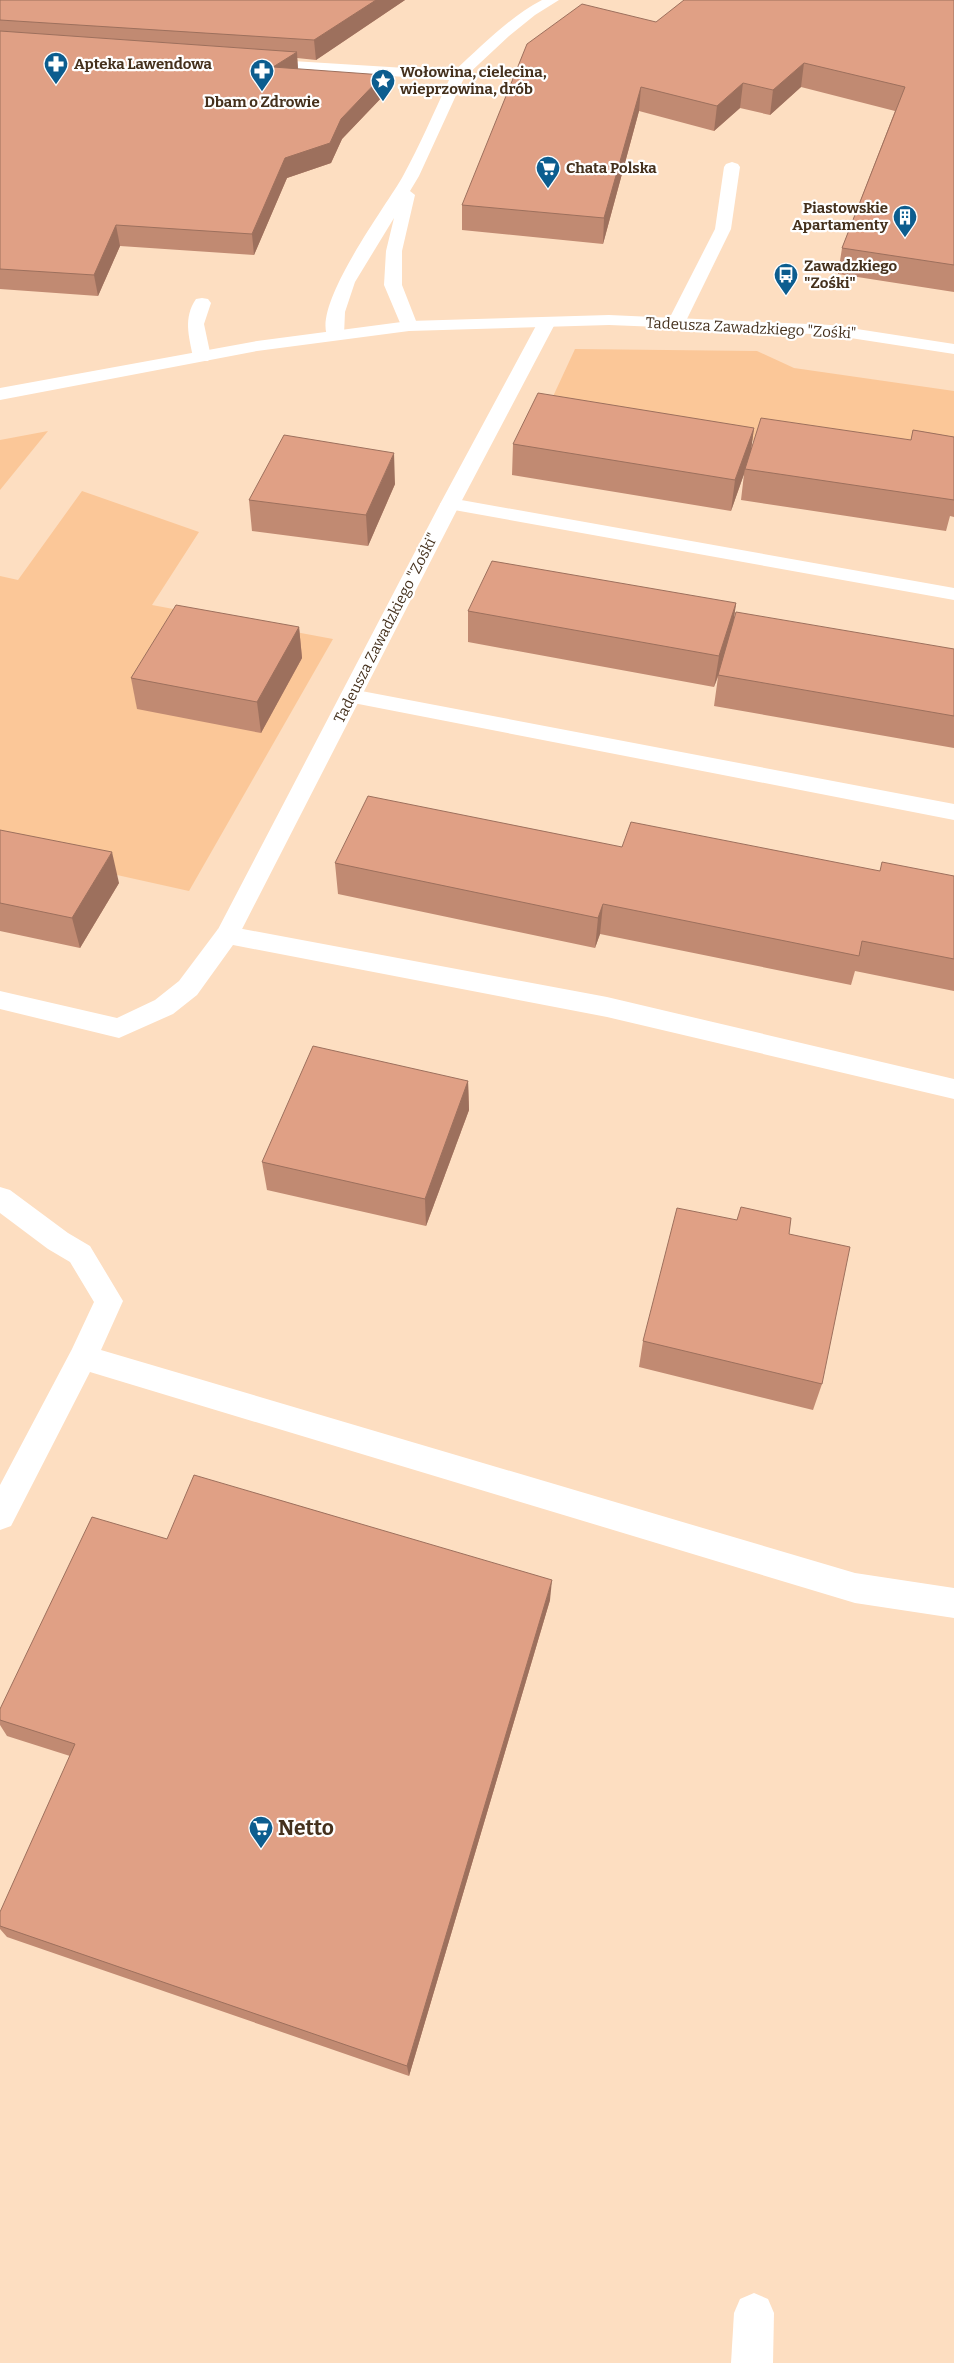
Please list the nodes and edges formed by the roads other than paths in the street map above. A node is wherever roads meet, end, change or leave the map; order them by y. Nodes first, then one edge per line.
1 (552, 0) edge
2 (248, 62) edge
3 (458, 76) junction
4 (732, 166) dead end
5 (411, 176) junction
6 (202, 303) dead end
7 (547, 322) junction
8 (676, 323) junction
9 (409, 326) junction
10 (335, 335) junction
11 (954, 349) edge
12 (202, 357) junction
13 (0, 394) edge
14 (450, 504) junction
15 (954, 594) edge
16 (351, 696) junction
17 (954, 812) edge
18 (228, 935) junction
19 (0, 1000) edge
20 (954, 1089) edge
21 (0, 1198) edge
22 (84, 1357) junction
23 (0, 1516) edge
24 (954, 1603) edge
25 (754, 2313) dead end
26 (752, 2363) edge

1 - 3 street
2 - 3 street
3 - 5 street
4 - 8 street
5 - 9 street
5 - 10 street
6 - 12 street
7 - 8 street, Tadeusza Zawadzkiego "Zośki"
7 - 9 street, Tadeusza Zawadzkiego "Zośki"
7 - 14 street, Tadeusza Zawadzkiego "Zośki"
8 - 11 street, Tadeusza Zawadzkiego "Zośki"
9 - 10 street, Tadeusza Zawadzkiego "Zośki"
10 - 12 street, Tadeusza Zawadzkiego "Zośki"
12 - 13 street, Tadeusza Zawadzkiego "Zośki"
14 - 15 street
14 - 16 street, Tadeusza Zawadzkiego "Zośki"
16 - 17 street
16 - 18 street, Tadeusza Zawadzkiego "Zośki"
18 - 19 street, Tadeusza Zawadzkiego "Zośki"
18 - 20 street
21 - 22 street
22 - 23 street
22 - 24 street
25 - 26 street

